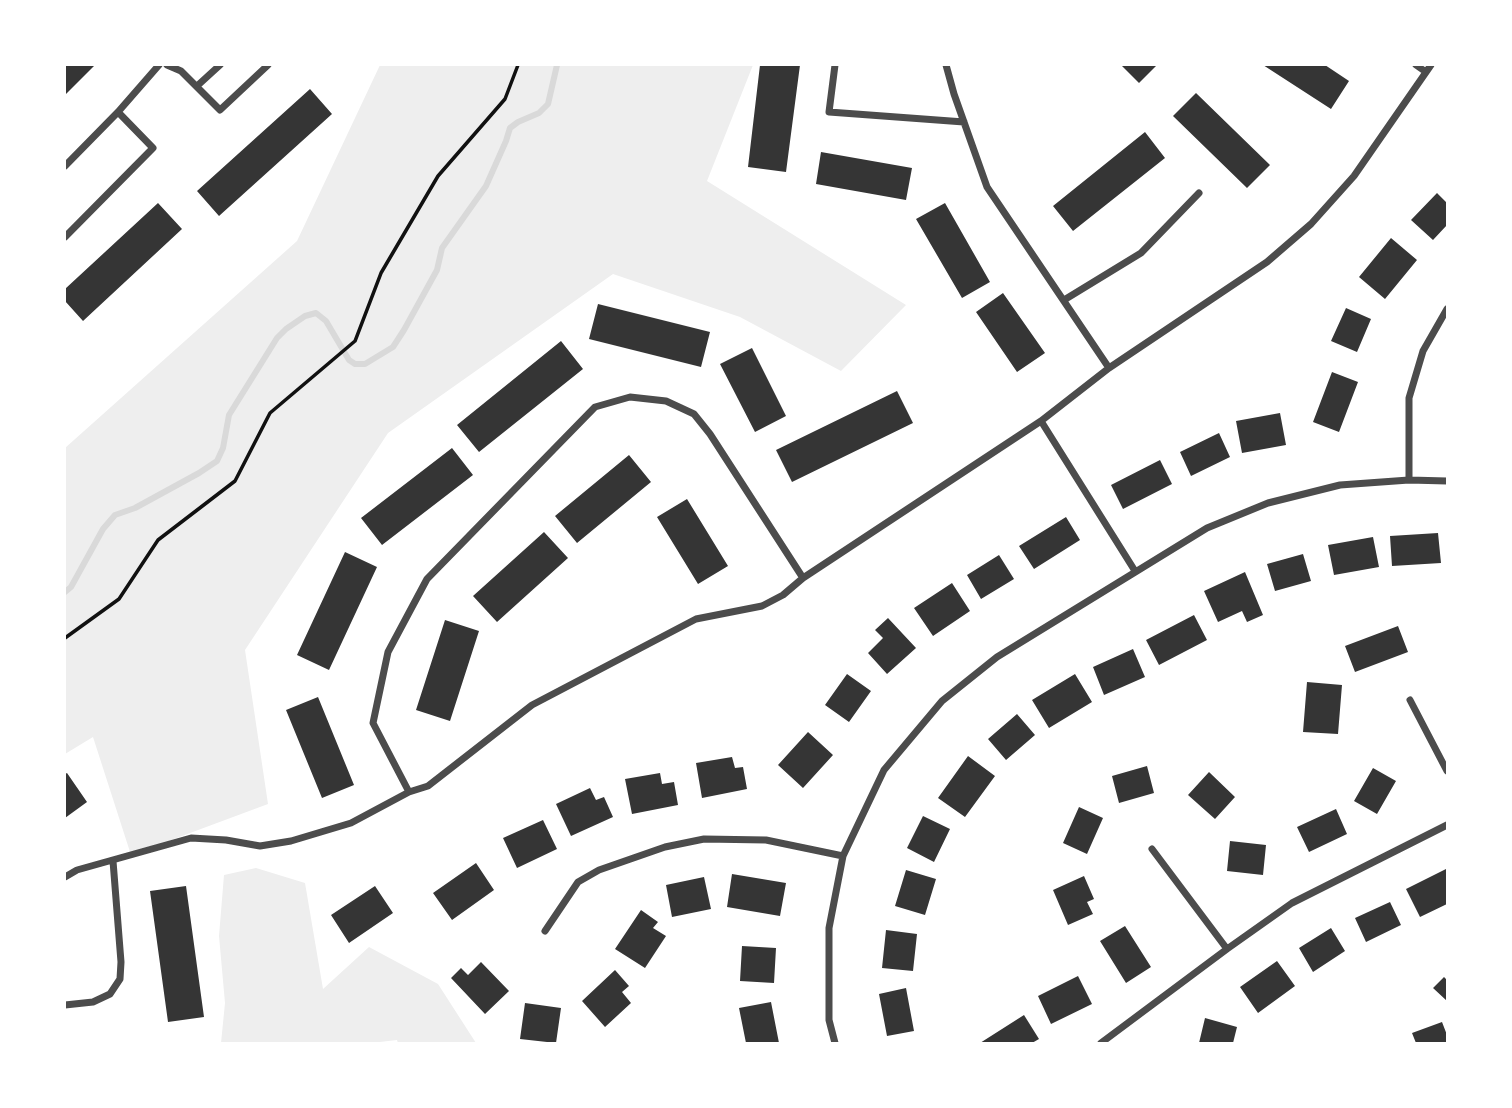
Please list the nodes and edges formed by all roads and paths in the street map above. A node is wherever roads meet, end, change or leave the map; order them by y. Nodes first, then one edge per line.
1 (159, 65) edge
2 (167, 65) edge
3 (220, 65) edge
4 (268, 65) edge
5 (518, 65) edge
6 (835, 65) edge
7 (946, 65) edge
8 (1416, 65) edge
9 (1428, 68) edge
10 (197, 86) junction
11 (118, 112) junction
12 (964, 122) junction
13 (65, 166) edge
14 (1199, 193) dead end
15 (65, 237) edge
16 (1064, 300) junction
17 (1447, 309) edge
18 (1109, 368) junction
19 (1041, 421) junction
20 (1409, 480) junction
21 (1447, 481) edge
22 (1135, 571) junction
23 (803, 578) junction
24 (65, 638) edge
25 (1410, 700) dead end
26 (1447, 771) edge
27 (409, 792) junction
28 (1447, 825) edge
29 (1152, 849) dead end
30 (843, 856) junction
31 (113, 860) junction
32 (65, 877) edge
33 (545, 931) dead end
34 (1227, 949) junction
35 (65, 1005) edge
36 (1112, 1036) junction
37 (835, 1043) edge
38 (1101, 1043) edge
39 (1118, 1043) edge

1 - 11 street
2 - 10 street
3 - 10 street
4 - 10 street
5 - 24 path
6 - 12 street
7 - 12 street
8 - 9 street
9 - 18 street
11 - 13 street
11 - 15 street
12 - 16 street
14 - 16 street
16 - 18 street
17 - 20 street
18 - 19 street
19 - 22 street
19 - 23 street
20 - 21 street
20 - 22 street
22 - 30 street
23 - 27 street
23 - 27 street
25 - 26 street
27 - 31 street
28 - 34 street
29 - 34 street
30 - 33 street
30 - 37 street
31 - 32 street
31 - 35 street
34 - 36 street
36 - 38 street
36 - 39 street

